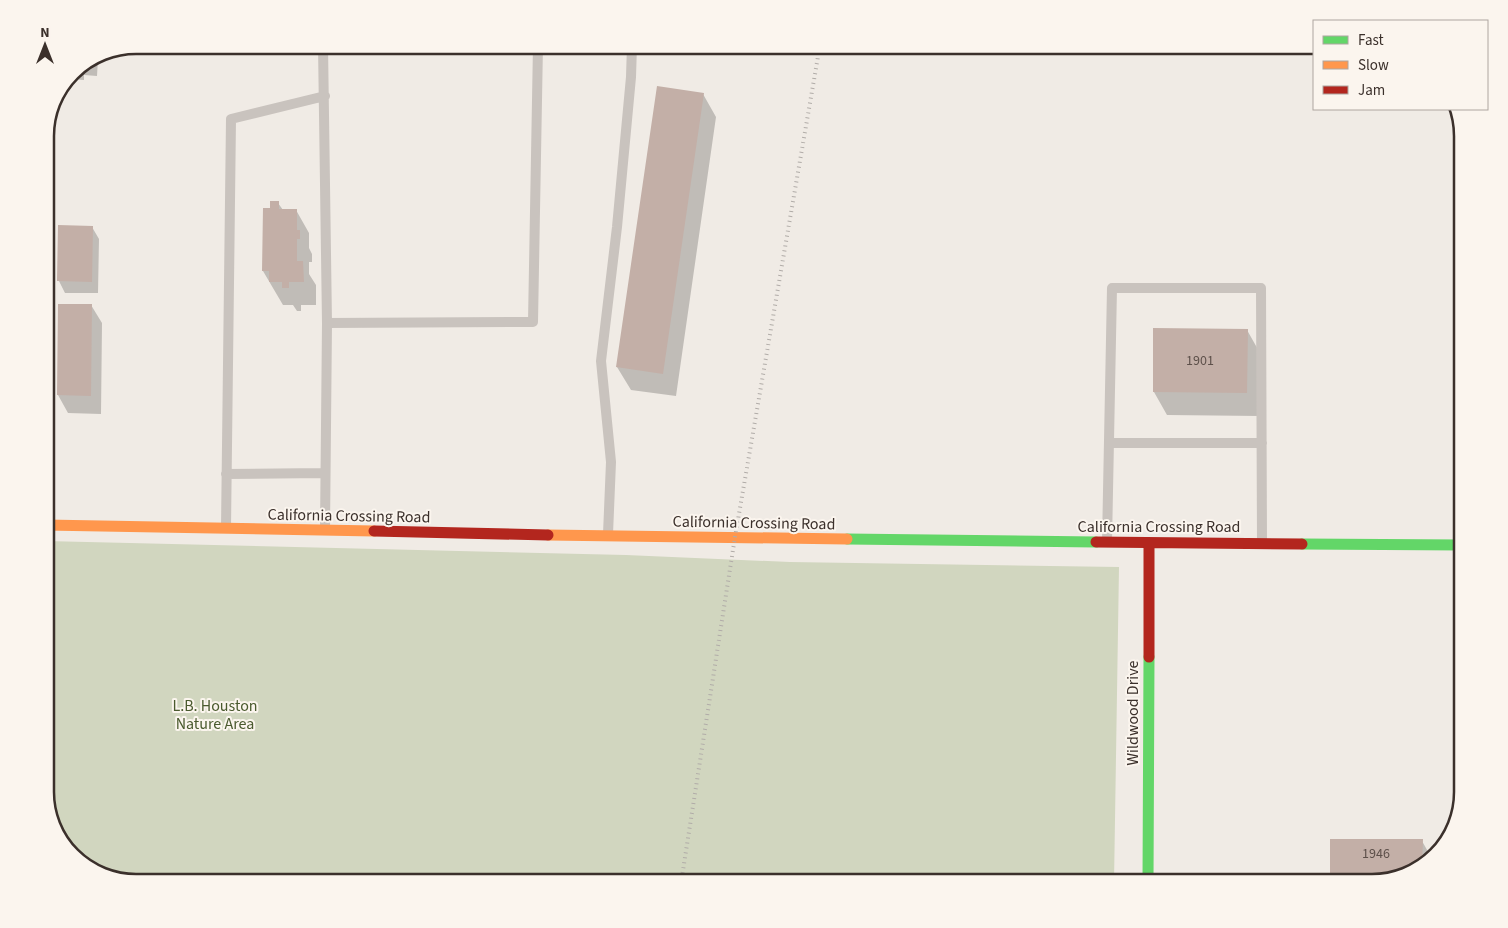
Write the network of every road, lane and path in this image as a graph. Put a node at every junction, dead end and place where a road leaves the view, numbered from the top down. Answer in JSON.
{"nodes":[{"id":1,"x":323,"y":54,"type":"edge"},
{"id":2,"x":538,"y":54,"type":"edge"},
{"id":3,"x":632,"y":54,"type":"edge"},
{"id":4,"x":325,"y":96,"type":"junction"},
{"id":5,"x":327,"y":323,"type":"junction"},
{"id":6,"x":1109,"y":443,"type":"junction"},
{"id":7,"x":1262,"y":443,"type":"junction"},
{"id":8,"x":324,"y":473,"type":"junction"},
{"id":9,"x":226,"y":474,"type":"junction"},
{"id":10,"x":54,"y":525,"type":"edge"},
{"id":11,"x":226,"y":529,"type":"junction"},
{"id":12,"x":325,"y":530,"type":"junction"},
{"id":13,"x":608,"y":536,"type":"junction"},
{"id":14,"x":1107,"y":542,"type":"junction"},
{"id":15,"x":1149,"y":543,"type":"junction"},
{"id":16,"x":1262,"y":543,"type":"junction"},
{"id":17,"x":1454,"y":545,"type":"edge"},
{"id":18,"x":1148,"y":874,"type":"edge"}],
"edges":[{"from":1,"to":4,"type":"lane"},
{"from":2,"to":5,"type":"lane"},
{"from":3,"to":13,"type":"lane"},
{"from":4,"to":5,"type":"lane"},
{"from":4,"to":9,"type":"lane"},
{"from":5,"to":8,"type":"lane"},
{"from":6,"to":7,"type":"lane"},
{"from":6,"to":7,"type":"lane"},
{"from":6,"to":14,"type":"lane"},
{"from":7,"to":16,"type":"lane"},
{"from":8,"to":9,"type":"lane"},
{"from":8,"to":12,"type":"lane"},
{"from":9,"to":11,"type":"lane"},
{"from":10,"to":11,"type":"street","name":"California Crossing Road"},
{"from":11,"to":12,"type":"street","name":"California Crossing Road"},
{"from":12,"to":13,"type":"street","name":"California Crossing Road"},
{"from":13,"to":14,"type":"street","name":"California Crossing Road"},
{"from":14,"to":15,"type":"street","name":"California Crossing Road"},
{"from":15,"to":16,"type":"street","name":"California Crossing Road"},
{"from":15,"to":18,"type":"street","name":"Wildwood Drive"},
{"from":16,"to":17,"type":"street","name":"California Crossing Road"}]}
